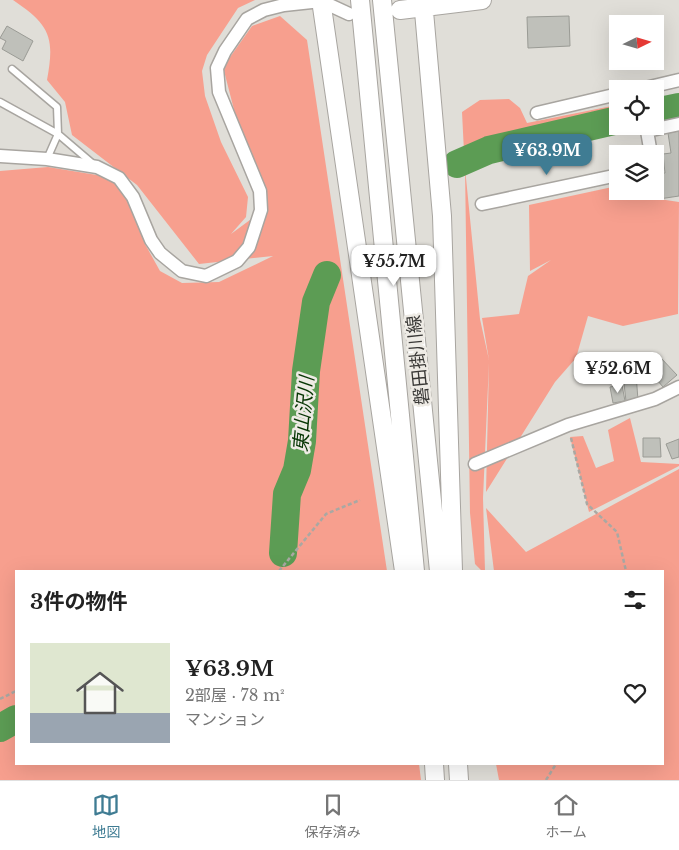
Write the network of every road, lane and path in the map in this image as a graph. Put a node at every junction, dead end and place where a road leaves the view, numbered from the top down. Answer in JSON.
{"nodes":[{"id":1,"x":360,"y":0,"type":"edge"},
{"id":2,"x":382,"y":0,"type":"edge"},
{"id":3,"x":482,"y":0,"type":"edge"},
{"id":4,"x":321,"y":1,"type":"edge"},
{"id":5,"x":423,"y":4,"type":"edge"},
{"id":6,"x":400,"y":10,"type":"dead end"},
{"id":7,"x":349,"y":14,"type":"dead end"},
{"id":8,"x":12,"y":69,"type":"dead end"},
{"id":9,"x":679,"y":80,"type":"edge"},
{"id":10,"x":664,"y":84,"type":"edge"},
{"id":11,"x":609,"y":96,"type":"edge"},
{"id":12,"x":0,"y":102,"type":"edge"},
{"id":13,"x":537,"y":113,"type":"dead end"},
{"id":14,"x":679,"y":124,"type":"edge"},
{"id":15,"x":58,"y":134,"type":"junction"},
{"id":16,"x":649,"y":145,"type":"edge"},
{"id":17,"x":0,"y":156,"type":"edge"},
{"id":18,"x":47,"y":159,"type":"junction"},
{"id":19,"x":97,"y":167,"type":"junction"},
{"id":20,"x":609,"y":177,"type":"edge"},
{"id":21,"x":482,"y":204,"type":"dead end"},
{"id":22,"x":679,"y":386,"type":"edge"},
{"id":23,"x":568,"y":425,"type":"junction"},
{"id":24,"x":475,"y":464,"type":"dead end"},
{"id":25,"x":360,"y":500,"type":"dead end"},
{"id":26,"x":280,"y":570,"type":"edge"},
{"id":27,"x":404,"y":570,"type":"edge"},
{"id":28,"x":415,"y":570,"type":"edge"},
{"id":29,"x":439,"y":570,"type":"edge"},
{"id":30,"x":453,"y":570,"type":"edge"},
{"id":31,"x":626,"y":570,"type":"edge"},
{"id":32,"x":15,"y":692,"type":"edge"},
{"id":33,"x":0,"y":699,"type":"edge"},
{"id":34,"x":434,"y":765,"type":"edge"},
{"id":35,"x":458,"y":765,"type":"edge"},
{"id":36,"x":468,"y":765,"type":"edge"},
{"id":37,"x":555,"y":765,"type":"edge"},
{"id":38,"x":435,"y":780,"type":"edge"},
{"id":39,"x":459,"y":780,"type":"edge"},
{"id":40,"x":469,"y":780,"type":"edge"},
{"id":41,"x":546,"y":780,"type":"edge"}],
"edges":[{"from":1,"to":28,"type":"main road","name":"磐田掛川線"},
{"from":2,"to":29,"type":"main road","name":"磐田掛川線"},
{"from":3,"to":5,"type":"main road"},
{"from":4,"to":7,"type":"street"},
{"from":4,"to":19,"type":"street"},
{"from":4,"to":27,"type":"main road"},
{"from":5,"to":6,"type":"main road"},
{"from":5,"to":30,"type":"main road"},
{"from":8,"to":15,"type":"lane"},
{"from":9,"to":10,"type":"street"},
{"from":11,"to":13,"type":"street"},
{"from":12,"to":15,"type":"lane"},
{"from":14,"to":16,"type":"street"},
{"from":15,"to":18,"type":"lane"},
{"from":15,"to":19,"type":"lane"},
{"from":17,"to":18,"type":"street"},
{"from":18,"to":19,"type":"street"},
{"from":20,"to":21,"type":"street"},
{"from":22,"to":23,"type":"street"},
{"from":23,"to":24,"type":"street"},
{"from":23,"to":31,"type":"path"},
{"from":25,"to":26,"type":"path"},
{"from":32,"to":33,"type":"path"},
{"from":34,"to":38,"type":"main road"},
{"from":35,"to":39,"type":"main road"},
{"from":36,"to":40,"type":"main road"},
{"from":37,"to":41,"type":"path"}]}
